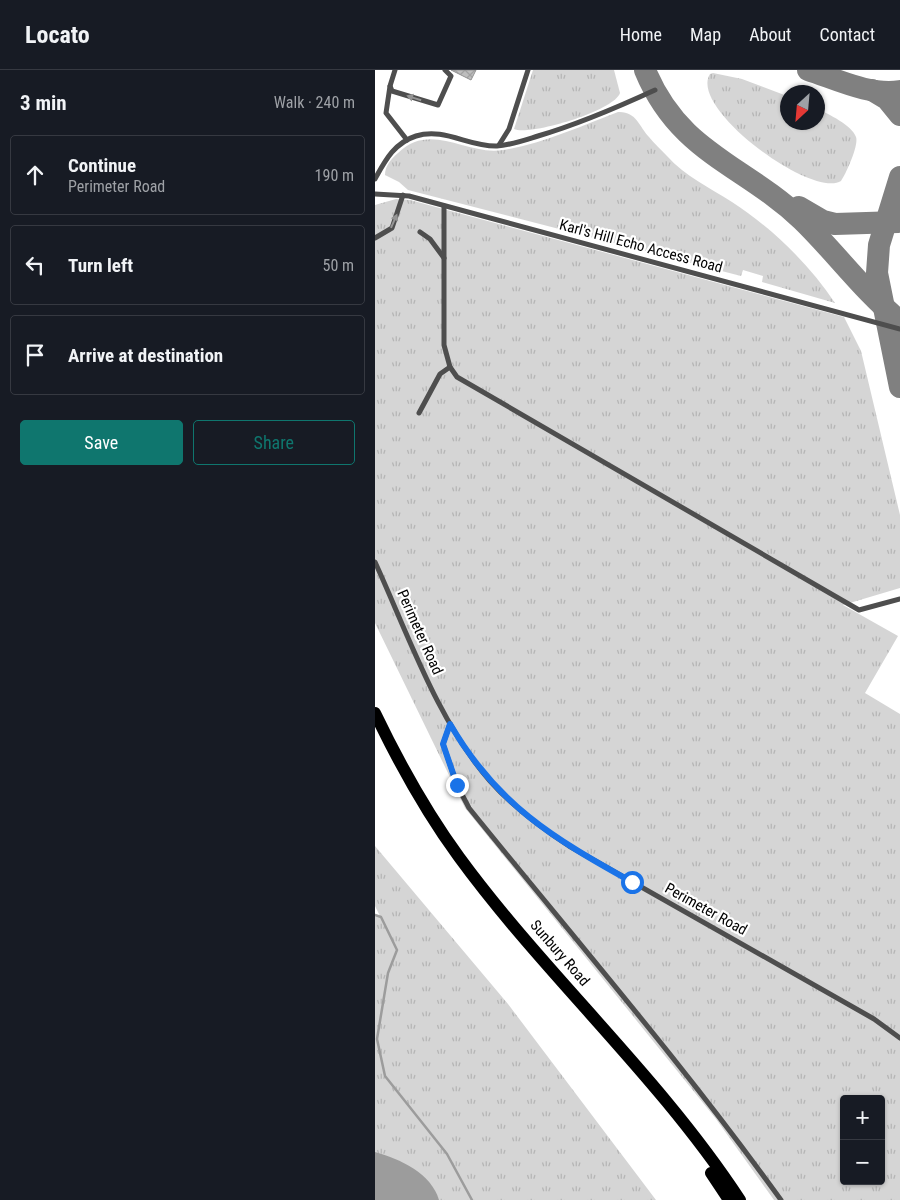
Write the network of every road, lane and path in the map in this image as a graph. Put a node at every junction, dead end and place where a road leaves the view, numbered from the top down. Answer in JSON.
{"nodes":[{"id":1,"x":395,"y":70,"type":"edge"},
{"id":2,"x":445,"y":70,"type":"edge"},
{"id":3,"x":528,"y":70,"type":"edge"},
{"id":4,"x":389,"y":86,"type":"junction"},
{"id":5,"x":655,"y":90,"type":"dead end"},
{"id":6,"x":407,"y":140,"type":"junction"},
{"id":7,"x":499,"y":146,"type":"junction"},
{"id":8,"x":375,"y":179,"type":"edge"},
{"id":9,"x":375,"y":194,"type":"edge"},
{"id":10,"x":403,"y":195,"type":"junction"},
{"id":11,"x":444,"y":206,"type":"junction"},
{"id":12,"x":419,"y":232,"type":"dead end"},
{"id":13,"x":375,"y":238,"type":"edge"},
{"id":14,"x":444,"y":258,"type":"junction"},
{"id":15,"x":900,"y":329,"type":"edge"},
{"id":16,"x":450,"y":366,"type":"junction"},
{"id":17,"x":419,"y":413,"type":"dead end"},
{"id":18,"x":375,"y":562,"type":"edge"},
{"id":19,"x":900,"y":599,"type":"edge"},
{"id":20,"x":375,"y":713,"type":"edge"},
{"id":21,"x":450,"y":724,"type":"junction"},
{"id":22,"x":375,"y":731,"type":"edge"},
{"id":23,"x":900,"y":1038,"type":"edge"},
{"id":24,"x":729,"y":1200,"type":"edge"},
{"id":25,"x":740,"y":1200,"type":"edge"},
{"id":26,"x":781,"y":1200,"type":"edge"}],
"edges":[{"from":1,"to":4,"type":"lane"},
{"from":2,"to":4,"type":"lane","one_way":true},
{"from":3,"to":7,"type":"lane"},
{"from":4,"to":6,"type":"lane"},
{"from":5,"to":7,"type":"lane"},
{"from":6,"to":7,"type":"lane"},
{"from":6,"to":8,"type":"lane"},
{"from":9,"to":10,"type":"lane","name":"Karl's Hill Echo Access Road"},
{"from":10,"to":11,"type":"lane","name":"Karl's Hill Echo Access Road"},
{"from":13,"to":10,"type":"lane","one_way":true},
{"from":11,"to":14,"type":"lane"},
{"from":11,"to":15,"type":"lane","name":"Karl's Hill Echo Access Road"},
{"from":12,"to":14,"type":"lane"},
{"from":14,"to":16,"type":"lane"},
{"from":16,"to":17,"type":"lane"},
{"from":16,"to":19,"type":"lane"},
{"from":18,"to":21,"type":"lane","name":"Perimeter Road"},
{"from":20,"to":25,"type":"main road","name":"Sunbury Road"},
{"from":21,"to":23,"type":"lane","name":"Perimeter Road"},
{"from":21,"to":26,"type":"lane"},
{"from":22,"to":24,"type":"main road","name":"Sunbury Road"}]}
